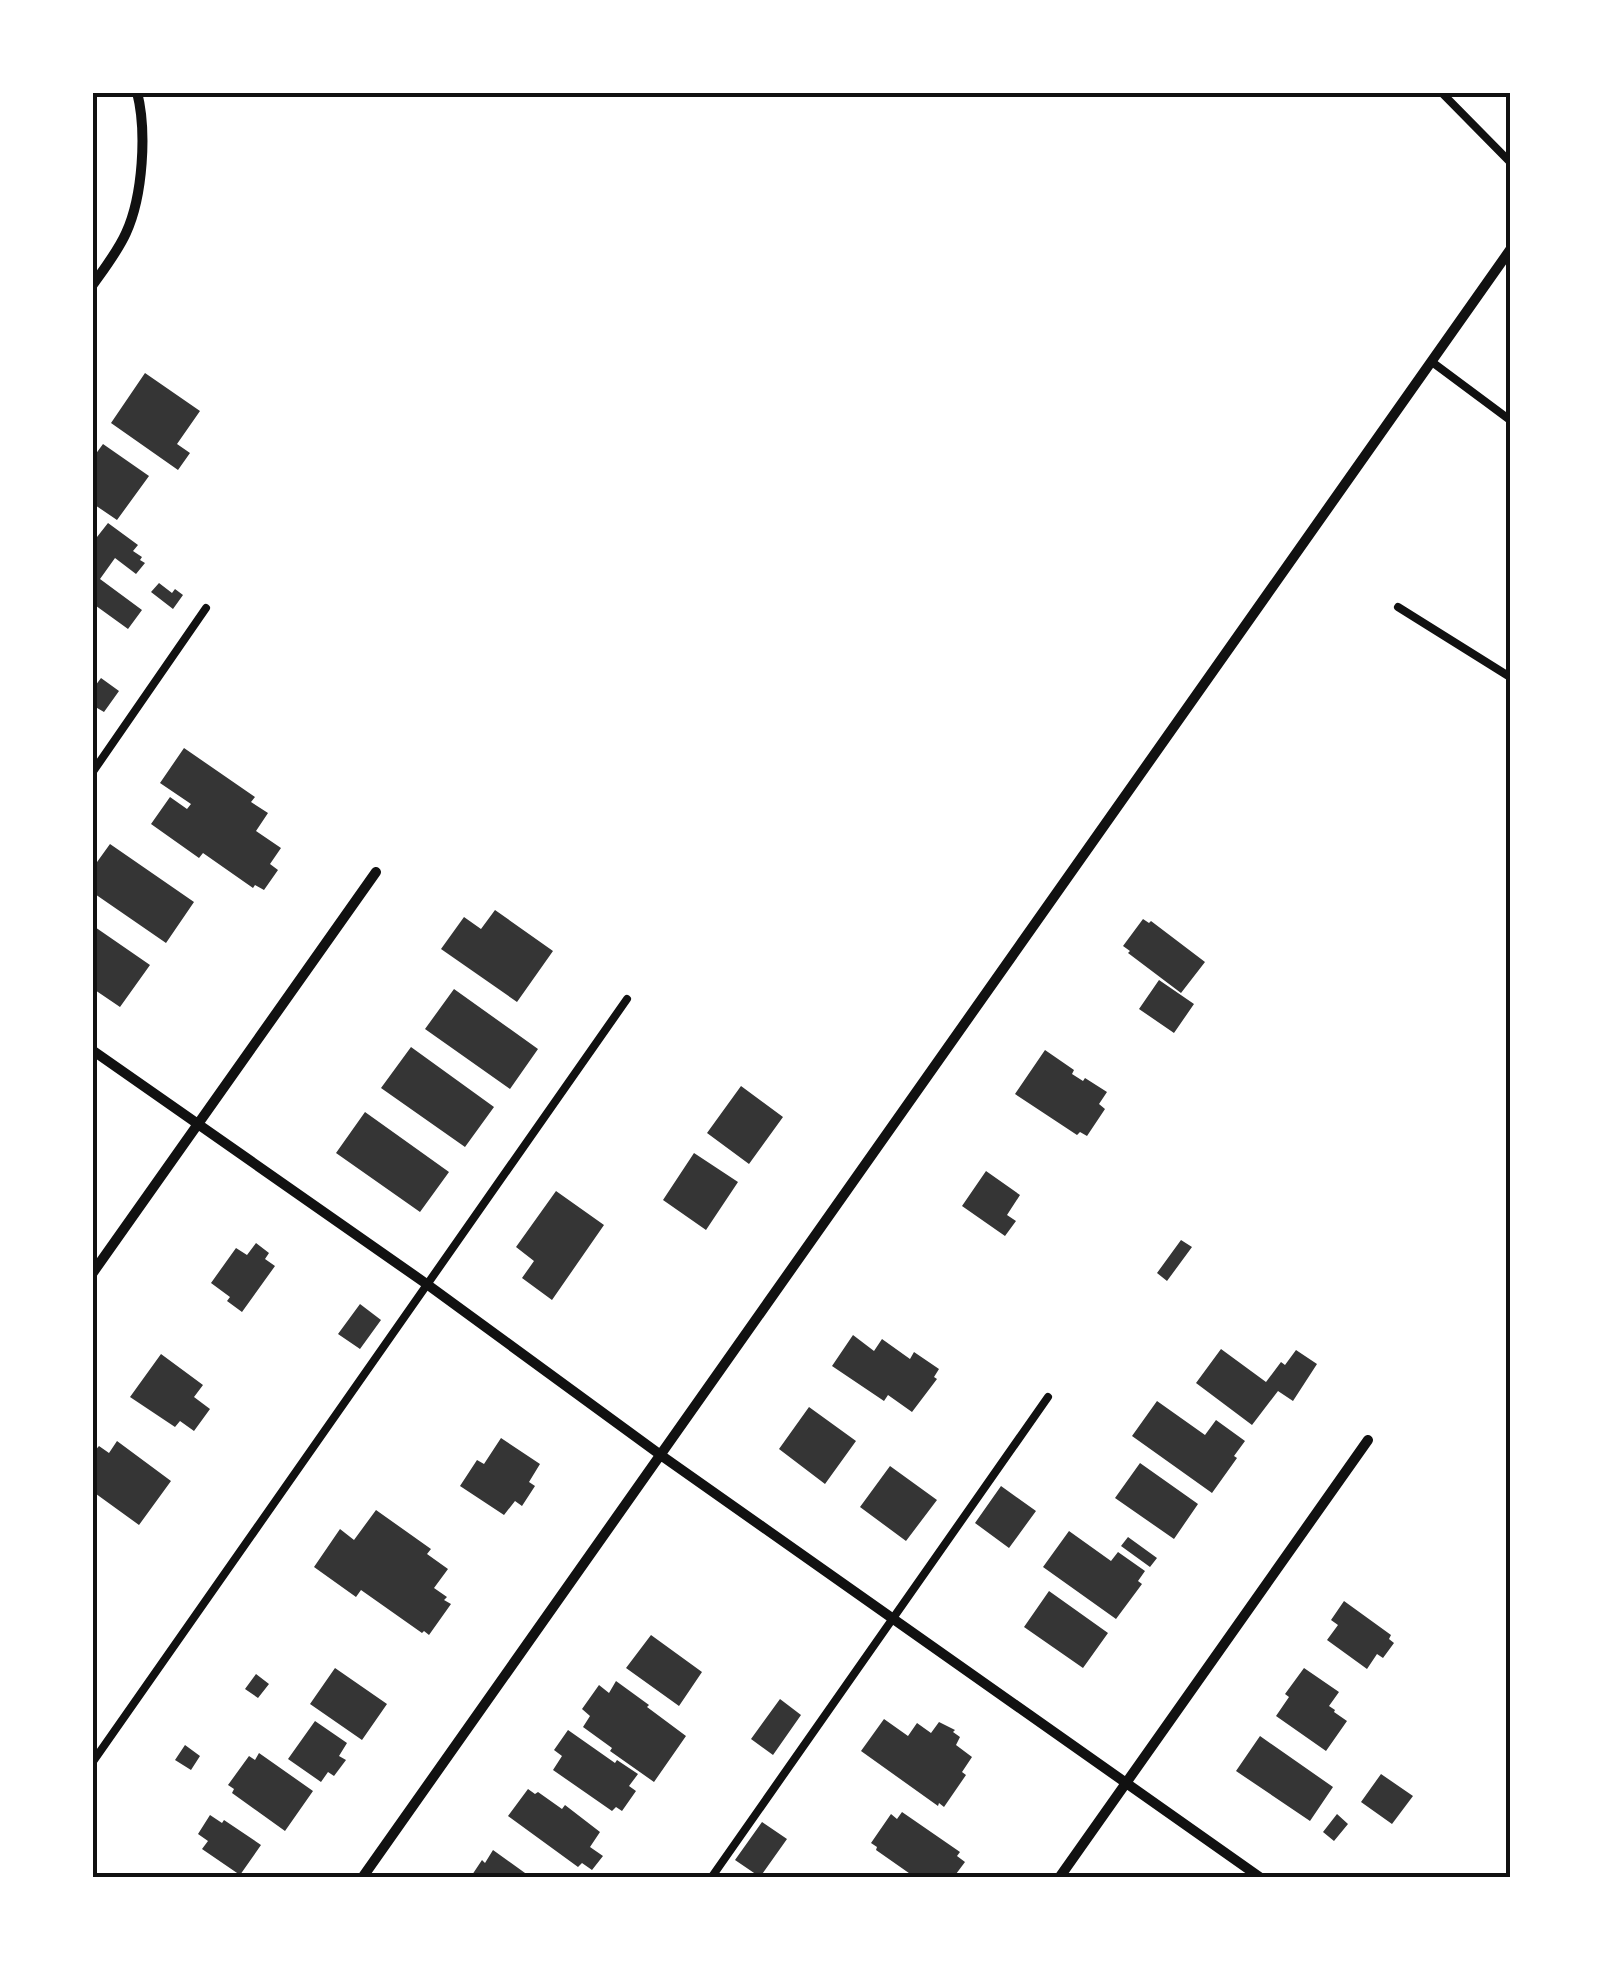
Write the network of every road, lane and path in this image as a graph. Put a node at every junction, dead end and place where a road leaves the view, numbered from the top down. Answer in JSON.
{"nodes":[{"id":1,"x":137,"y":92,"type":"edge"},
{"id":2,"x":1441,"y":92,"type":"edge"},
{"id":3,"x":1510,"y":162,"type":"edge"},
{"id":4,"x":1510,"y":250,"type":"edge"},
{"id":5,"x":92,"y":286,"type":"edge"},
{"id":6,"x":1432,"y":362,"type":"junction"},
{"id":7,"x":1510,"y":420,"type":"edge"},
{"id":8,"x":1398,"y":607,"type":"dead end"},
{"id":9,"x":206,"y":608,"type":"dead end"},
{"id":10,"x":1510,"y":677,"type":"edge"},
{"id":11,"x":92,"y":773,"type":"edge"},
{"id":12,"x":376,"y":872,"type":"dead end"},
{"id":13,"x":627,"y":999,"type":"dead end"},
{"id":14,"x":92,"y":1050,"type":"edge"},
{"id":15,"x":199,"y":1123,"type":"junction"},
{"id":16,"x":92,"y":1274,"type":"edge"},
{"id":17,"x":428,"y":1286,"type":"junction"},
{"id":18,"x":1048,"y":1397,"type":"dead end"},
{"id":19,"x":1368,"y":1440,"type":"dead end"},
{"id":20,"x":662,"y":1456,"type":"junction"},
{"id":21,"x":893,"y":1618,"type":"junction"},
{"id":22,"x":92,"y":1763,"type":"edge"},
{"id":23,"x":1126,"y":1782,"type":"junction"},
{"id":24,"x":362,"y":1878,"type":"edge"},
{"id":25,"x":711,"y":1878,"type":"edge"},
{"id":26,"x":1059,"y":1878,"type":"edge"},
{"id":27,"x":1261,"y":1878,"type":"edge"}],
"edges":[{"from":1,"to":5,"type":"street"},
{"from":2,"to":3,"type":"lane"},
{"from":4,"to":6,"type":"street"},
{"from":6,"to":7,"type":"lane"},
{"from":6,"to":20,"type":"street"},
{"from":8,"to":10,"type":"lane"},
{"from":9,"to":11,"type":"lane"},
{"from":12,"to":15,"type":"street"},
{"from":13,"to":17,"type":"lane"},
{"from":14,"to":15,"type":"street"},
{"from":15,"to":16,"type":"street"},
{"from":15,"to":17,"type":"street"},
{"from":17,"to":20,"type":"street"},
{"from":17,"to":22,"type":"lane"},
{"from":18,"to":21,"type":"lane"},
{"from":19,"to":23,"type":"street"},
{"from":20,"to":21,"type":"street"},
{"from":20,"to":24,"type":"street"},
{"from":21,"to":23,"type":"street"},
{"from":21,"to":25,"type":"lane"},
{"from":23,"to":26,"type":"street"},
{"from":23,"to":27,"type":"street"}]}
